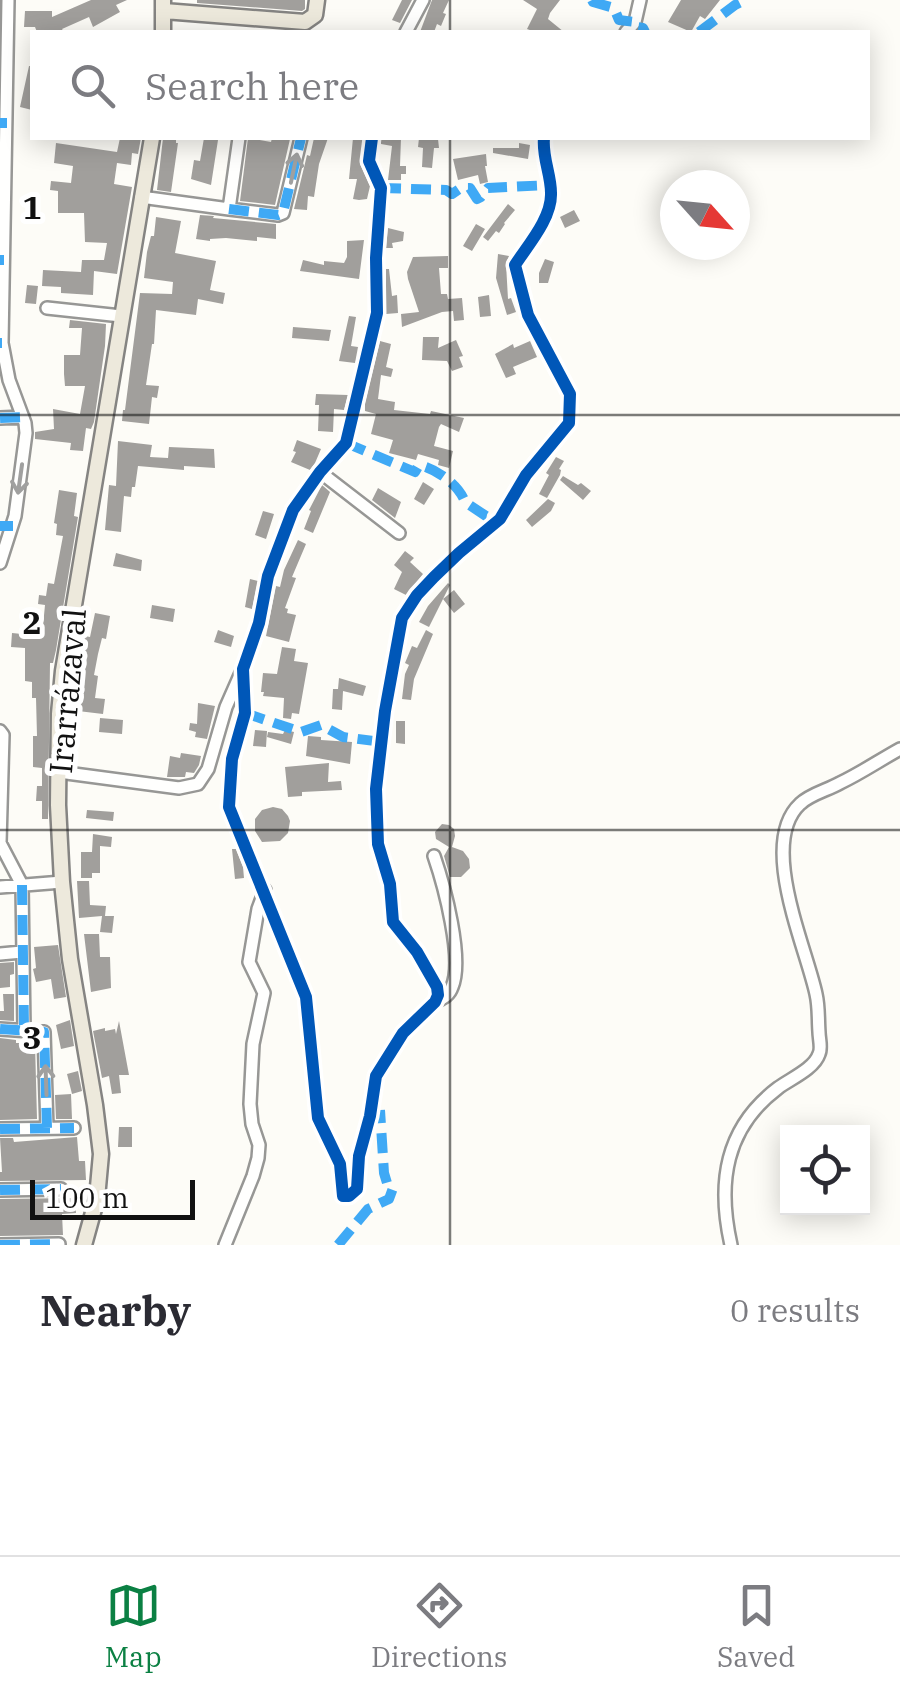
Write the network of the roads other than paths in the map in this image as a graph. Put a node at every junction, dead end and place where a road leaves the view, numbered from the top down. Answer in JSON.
{"nodes":[{"id":1,"x":8,"y":0,"type":"edge"},
{"id":2,"x":317,"y":0,"type":"edge"},
{"id":3,"x":423,"y":0,"type":"edge"},
{"id":4,"x":640,"y":0,"type":"edge"},
{"id":5,"x":163,"y":5,"type":"edge"},
{"id":6,"x":254,"y":26,"type":"edge"},
{"id":7,"x":407,"y":30,"type":"edge"},
{"id":8,"x":628,"y":30,"type":"edge"},
{"id":9,"x":4,"y":123,"type":"edge"},
{"id":10,"x":152,"y":140,"type":"edge"},
{"id":11,"x":238,"y":140,"type":"edge"},
{"id":12,"x":301,"y":140,"type":"edge"},
{"id":13,"x":372,"y":140,"type":"edge"},
{"id":14,"x":544,"y":140,"type":"edge"},
{"id":15,"x":3,"y":193,"type":"edge"},
{"id":16,"x":142,"y":197,"type":"junction"},
{"id":17,"x":229,"y":209,"type":"junction"},
{"id":18,"x":2,"y":260,"type":"edge"},
{"id":19,"x":47,"y":308,"type":"dead end"},
{"id":20,"x":121,"y":316,"type":"junction"},
{"id":21,"x":1,"y":344,"type":"edge"},
{"id":22,"x":23,"y":417,"type":"junction"},
{"id":23,"x":0,"y":418,"type":"edge"},
{"id":24,"x":320,"y":472,"type":"junction"},
{"id":25,"x":6,"y":526,"type":"edge"},
{"id":26,"x":399,"y":534,"type":"dead end"},
{"id":27,"x":0,"y":563,"type":"edge"},
{"id":28,"x":243,"y":669,"type":"junction"},
{"id":29,"x":0,"y":731,"type":"edge"},
{"id":30,"x":900,"y":749,"type":"edge"},
{"id":31,"x":58,"y":772,"type":"junction"},
{"id":32,"x":0,"y":843,"type":"edge"},
{"id":33,"x":434,"y":856,"type":"dead end"},
{"id":34,"x":62,"y":882,"type":"junction"},
{"id":35,"x":22,"y":885,"type":"junction"},
{"id":36,"x":0,"y":887,"type":"edge"},
{"id":37,"x":265,"y":890,"type":"junction"},
{"id":38,"x":22,"y":952,"type":"junction"},
{"id":39,"x":0,"y":954,"type":"edge"},
{"id":40,"x":436,"y":1002,"type":"junction"},
{"id":41,"x":0,"y":1028,"type":"edge"},
{"id":42,"x":24,"y":1029,"type":"junction"},
{"id":43,"x":47,"y":1128,"type":"junction"},
{"id":44,"x":74,"y":1128,"type":"dead end"},
{"id":45,"x":0,"y":1129,"type":"edge"},
{"id":46,"x":61,"y":1189,"type":"dead end"},
{"id":47,"x":0,"y":1190,"type":"edge"},
{"id":48,"x":0,"y":1244,"type":"edge"},
{"id":49,"x":58,"y":1244,"type":"edge"},
{"id":50,"x":84,"y":1245,"type":"edge"},
{"id":51,"x":225,"y":1245,"type":"edge"},
{"id":52,"x":731,"y":1245,"type":"edge"}],
"edges":[{"from":1,"to":9,"type":"street"},
{"from":2,"to":6,"type":"main road"},
{"from":3,"to":7,"type":"street"},
{"from":4,"to":8,"type":"street"},
{"from":5,"to":6,"type":"main road"},
{"from":9,"to":15,"type":"street"},
{"from":10,"to":16,"type":"main road","name":"Irarrázaval"},
{"from":11,"to":17,"type":"street"},
{"from":17,"to":12,"type":"street","one_way":true},
{"from":13,"to":24,"type":"street"},
{"from":14,"to":40,"type":"street"},
{"from":15,"to":18,"type":"street"},
{"from":16,"to":17,"type":"street"},
{"from":16,"to":20,"type":"main road","name":"Irarrázaval"},
{"from":18,"to":21,"type":"street"},
{"from":19,"to":20,"type":"street"},
{"from":20,"to":31,"type":"main road","name":"Irarrázaval"},
{"from":21,"to":22,"type":"street"},
{"from":22,"to":23,"type":"street"},
{"from":22,"to":25,"type":"street","one_way":true},
{"from":24,"to":26,"type":"street"},
{"from":24,"to":28,"type":"street"},
{"from":25,"to":27,"type":"street"},
{"from":28,"to":31,"type":"street"},
{"from":28,"to":37,"type":"street"},
{"from":29,"to":32,"type":"street"},
{"from":30,"to":52,"type":"street"},
{"from":31,"to":34,"type":"main road","name":"Irarrázaval"},
{"from":32,"to":35,"type":"street"},
{"from":33,"to":40,"type":"street"},
{"from":34,"to":35,"type":"street"},
{"from":34,"to":50,"type":"main road","name":"Irarrázaval"},
{"from":35,"to":36,"type":"street"},
{"from":35,"to":38,"type":"street"},
{"from":37,"to":40,"type":"street"},
{"from":37,"to":51,"type":"street"},
{"from":38,"to":39,"type":"street"},
{"from":38,"to":42,"type":"street"},
{"from":41,"to":42,"type":"street"},
{"from":43,"to":42,"type":"street","one_way":true},
{"from":43,"to":44,"type":"street"},
{"from":43,"to":45,"type":"street"},
{"from":46,"to":47,"type":"street"},
{"from":48,"to":49,"type":"street"}]}
